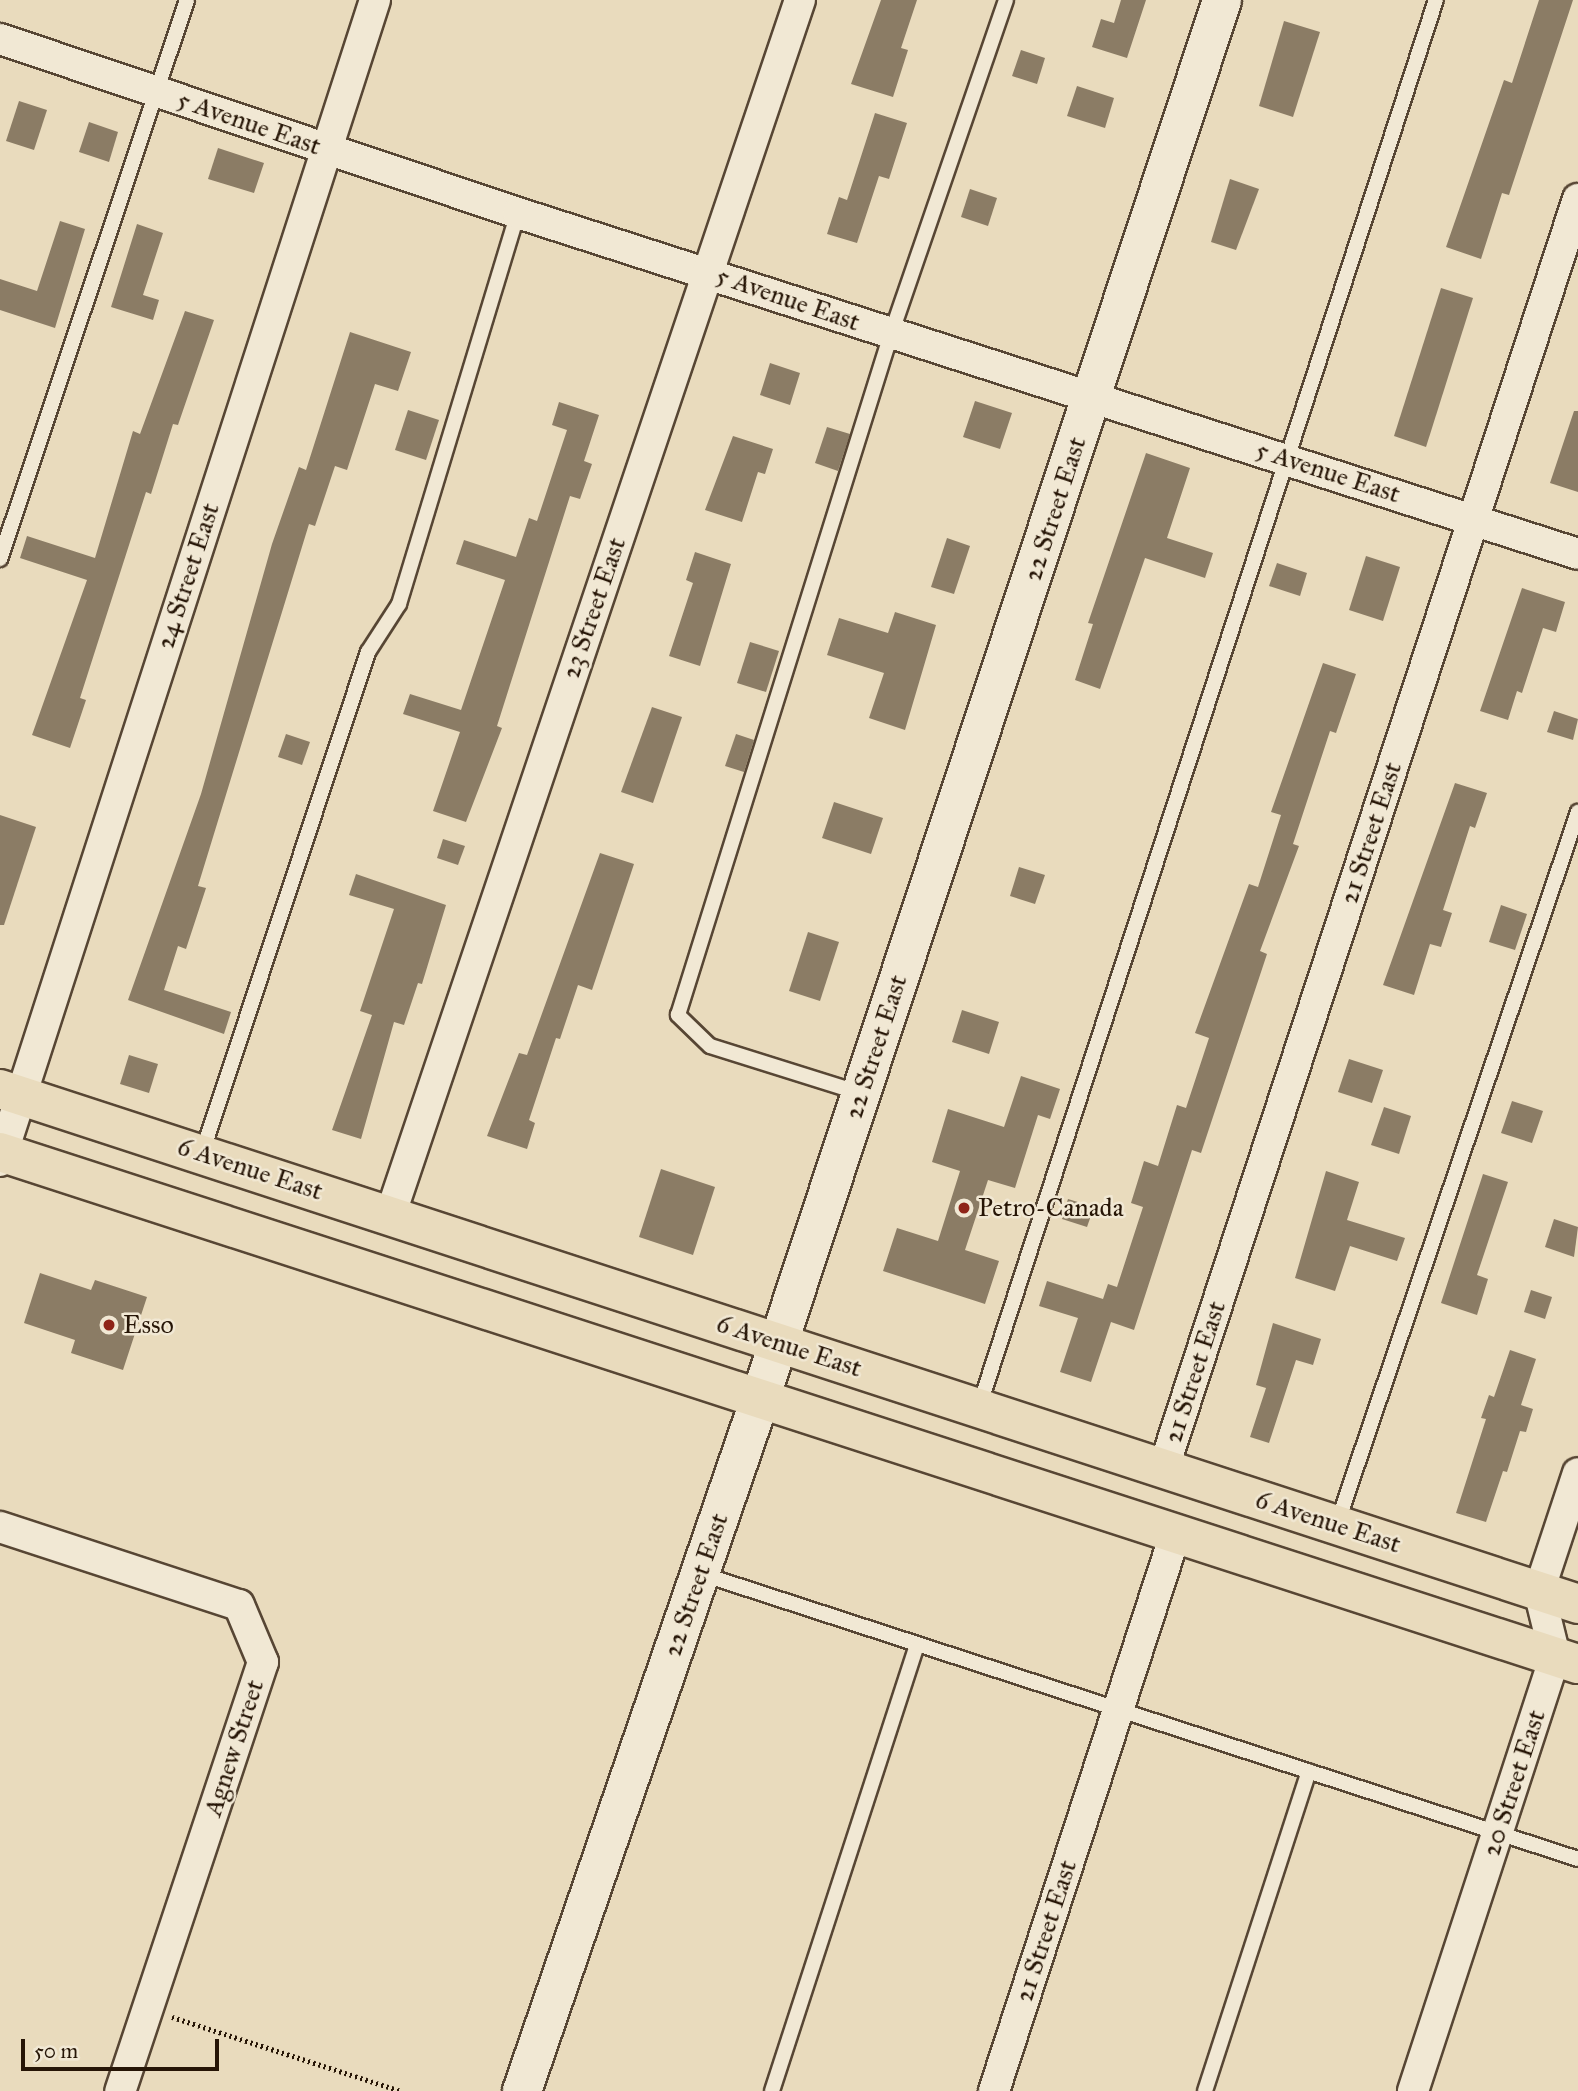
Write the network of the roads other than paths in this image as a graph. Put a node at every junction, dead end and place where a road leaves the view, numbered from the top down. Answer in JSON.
{"nodes":[{"id":1,"x":187,"y":0,"type":"edge"},
{"id":2,"x":375,"y":0,"type":"edge"},
{"id":3,"x":800,"y":0,"type":"edge"},
{"id":4,"x":1006,"y":0,"type":"edge"},
{"id":5,"x":1222,"y":0,"type":"edge"},
{"id":6,"x":1436,"y":0,"type":"edge"},
{"id":7,"x":0,"y":39,"type":"edge"},
{"id":8,"x":157,"y":92,"type":"junction"},
{"id":9,"x":326,"y":149,"type":"junction"},
{"id":10,"x":1578,"y":199,"type":"edge"},
{"id":11,"x":518,"y":213,"type":"junction"},
{"id":12,"x":707,"y":272,"type":"junction"},
{"id":13,"x":891,"y":334,"type":"junction"},
{"id":14,"x":1092,"y":397,"type":"junction"},
{"id":15,"x":1285,"y":457,"type":"junction"},
{"id":16,"x":1473,"y":521,"type":"junction"},
{"id":17,"x":1578,"y":554,"type":"edge"},
{"id":18,"x":0,"y":559,"type":"edge"},
{"id":19,"x":1578,"y":812,"type":"edge"},
{"id":20,"x":10,"y":1093,"type":"edge"},
{"id":21,"x":861,"y":1093,"type":"junction"},
{"id":22,"x":202,"y":1153,"type":"junction"},
{"id":23,"x":1,"y":1155,"type":"edge"},
{"id":24,"x":390,"y":1216,"type":"junction"},
{"id":25,"x":778,"y":1343,"type":"junction"},
{"id":26,"x":760,"y":1399,"type":"junction"},
{"id":27,"x":978,"y":1408,"type":"junction"},
{"id":28,"x":1164,"y":1467,"type":"junction"},
{"id":29,"x":1578,"y":1473,"type":"edge"},
{"id":30,"x":1336,"y":1525,"type":"junction"},
{"id":31,"x":0,"y":1527,"type":"edge"},
{"id":32,"x":1176,"y":1532,"type":"junction"},
{"id":33,"x":701,"y":1574,"type":"junction"},
{"id":34,"x":1539,"y":1591,"type":"junction"},
{"id":35,"x":1578,"y":1604,"type":"edge"},
{"id":36,"x":917,"y":1645,"type":"junction"},
{"id":37,"x":1567,"y":1660,"type":"edge"},
{"id":38,"x":1118,"y":1707,"type":"junction"},
{"id":39,"x":1308,"y":1771,"type":"junction"},
{"id":40,"x":1498,"y":1832,"type":"junction"},
{"id":41,"x":1578,"y":1859,"type":"edge"},
{"id":42,"x":120,"y":2091,"type":"edge"},
{"id":43,"x":522,"y":2091,"type":"edge"},
{"id":44,"x":772,"y":2091,"type":"edge"},
{"id":45,"x":994,"y":2091,"type":"edge"},
{"id":46,"x":1205,"y":2091,"type":"edge"},
{"id":47,"x":1413,"y":2091,"type":"edge"}],
"edges":[{"from":1,"to":8,"type":"lane"},
{"from":2,"to":9,"type":"street","name":"24 Street East"},
{"from":3,"to":12,"type":"street","name":"23 Street East"},
{"from":4,"to":13,"type":"lane"},
{"from":5,"to":14,"type":"street","name":"22 Street East"},
{"from":6,"to":15,"type":"lane"},
{"from":7,"to":8,"type":"street","name":"5 Avenue East"},
{"from":8,"to":9,"type":"street","name":"5 Avenue East"},
{"from":8,"to":18,"type":"lane"},
{"from":9,"to":11,"type":"street","name":"5 Avenue East"},
{"from":9,"to":20,"type":"street","name":"24 Street East"},
{"from":10,"to":16,"type":"street","name":"21 Street East"},
{"from":11,"to":12,"type":"street","name":"5 Avenue East"},
{"from":11,"to":22,"type":"lane"},
{"from":12,"to":13,"type":"street","name":"5 Avenue East"},
{"from":12,"to":24,"type":"street","name":"23 Street East"},
{"from":13,"to":14,"type":"street","name":"5 Avenue East"},
{"from":13,"to":21,"type":"lane"},
{"from":14,"to":15,"type":"street","name":"5 Avenue East"},
{"from":14,"to":21,"type":"street","name":"22 Street East"},
{"from":15,"to":16,"type":"street","name":"5 Avenue East"},
{"from":15,"to":27,"type":"lane"},
{"from":16,"to":17,"type":"street","name":"5 Avenue East"},
{"from":16,"to":28,"type":"street","name":"21 Street East"},
{"from":19,"to":30,"type":"lane"},
{"from":20,"to":22,"type":"main road","name":"6 Avenue East"},
{"from":20,"to":23,"type":"street","name":"24 Street East"},
{"from":21,"to":25,"type":"street","name":"22 Street East"},
{"from":22,"to":24,"type":"main road","name":"6 Avenue East"},
{"from":23,"to":26,"type":"main road"},
{"from":24,"to":25,"type":"main road","name":"6 Avenue East"},
{"from":25,"to":26,"type":"street","name":"22 Street East"},
{"from":25,"to":27,"type":"main road","name":"6 Avenue East"},
{"from":26,"to":32,"type":"main road"},
{"from":26,"to":33,"type":"street","name":"22 Street East"},
{"from":27,"to":28,"type":"main road","name":"6 Avenue East"},
{"from":28,"to":30,"type":"main road","name":"6 Avenue East"},
{"from":29,"to":34,"type":"street"},
{"from":30,"to":34,"type":"main road","name":"6 Avenue East"},
{"from":31,"to":42,"type":"street","name":"Agnew Street"},
{"from":32,"to":37,"type":"main road"},
{"from":32,"to":38,"type":"street","name":"21 Street East"},
{"from":33,"to":36,"type":"lane"},
{"from":33,"to":43,"type":"street","name":"22 Street East"},
{"from":34,"to":35,"type":"main road","name":"6 Avenue East"},
{"from":34,"to":37,"type":"street"},
{"from":36,"to":38,"type":"lane"},
{"from":36,"to":44,"type":"lane"},
{"from":37,"to":40,"type":"street","name":"20 Street East"},
{"from":38,"to":39,"type":"lane"},
{"from":38,"to":45,"type":"street","name":"21 Street East"},
{"from":39,"to":40,"type":"lane"},
{"from":39,"to":46,"type":"lane"},
{"from":40,"to":41,"type":"lane"},
{"from":40,"to":47,"type":"street","name":"20 Street East"}]}
